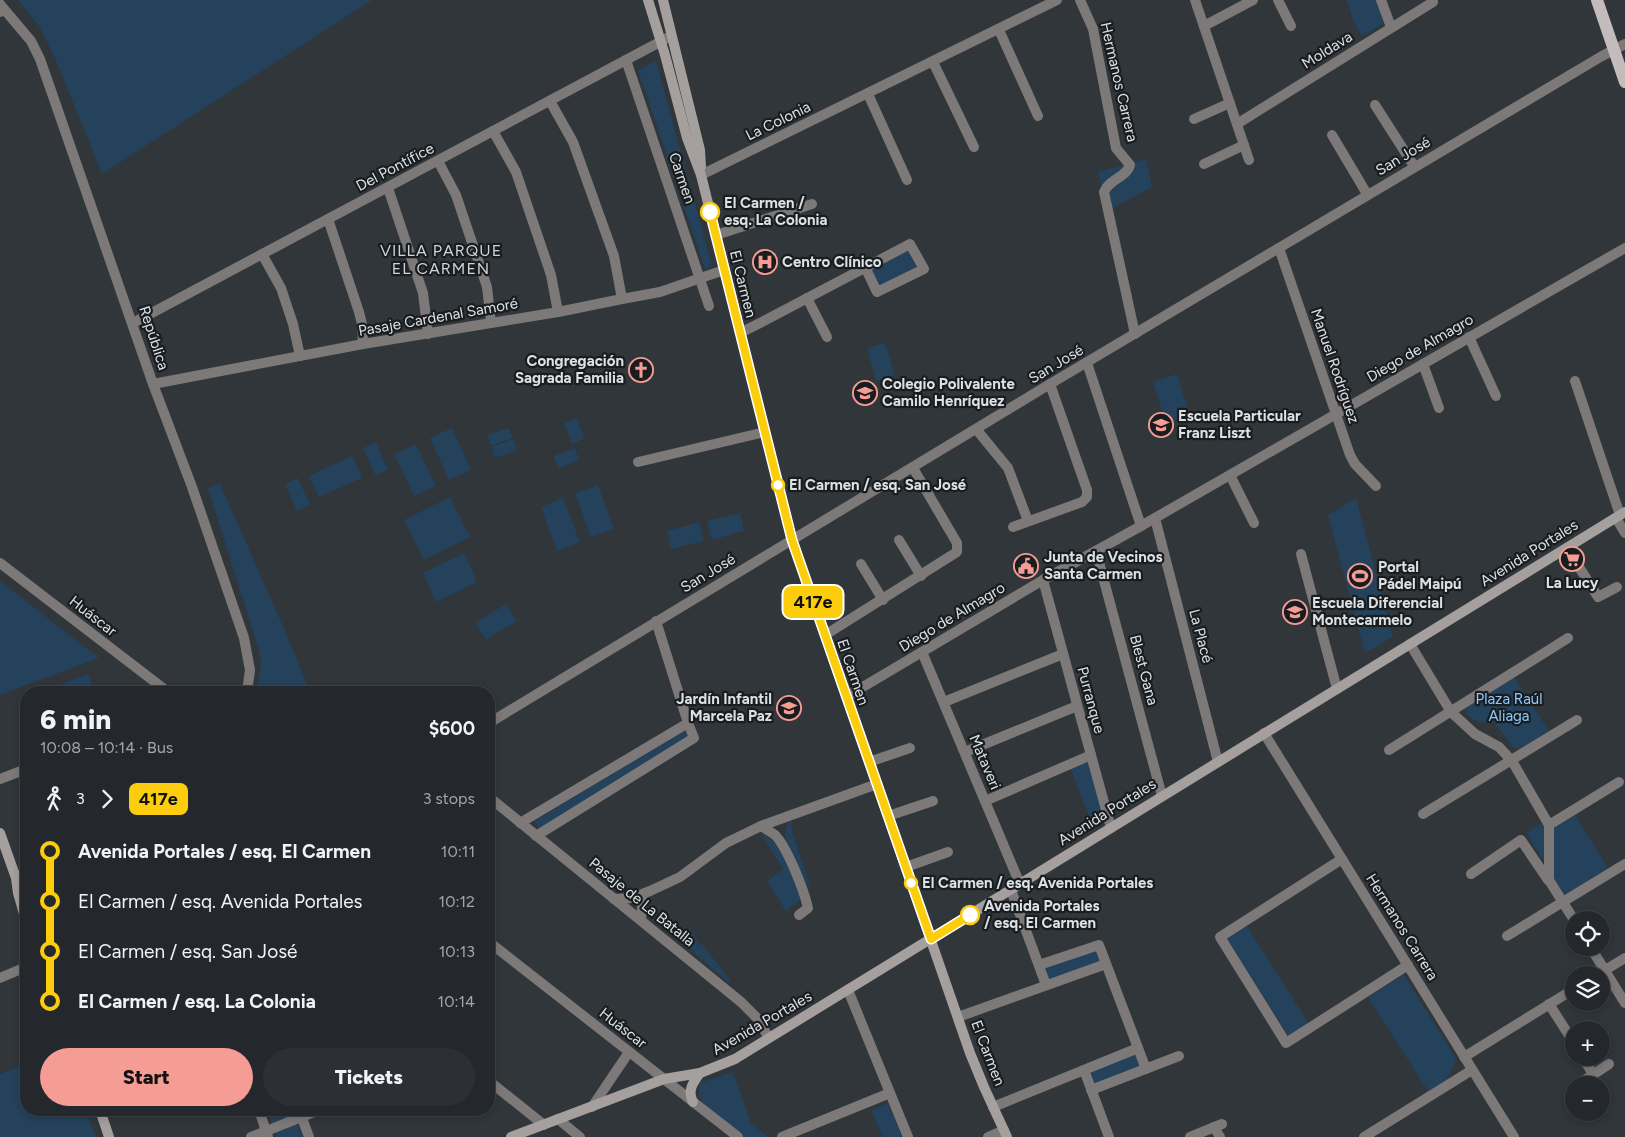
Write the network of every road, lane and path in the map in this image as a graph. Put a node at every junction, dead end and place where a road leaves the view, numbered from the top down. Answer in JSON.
{"nodes":[{"id":1,"x":648,"y":0,"type":"edge"},
{"id":2,"x":663,"y":0,"type":"edge"},
{"id":3,"x":1057,"y":0,"type":"edge"},
{"id":4,"x":1080,"y":0,"type":"edge"},
{"id":5,"x":1195,"y":0,"type":"edge"},
{"id":6,"x":1253,"y":0,"type":"edge"},
{"id":7,"x":1278,"y":0,"type":"edge"},
{"id":8,"x":1381,"y":0,"type":"edge"},
{"id":9,"x":1597,"y":0,"type":"edge"},
{"id":10,"x":1433,"y":2,"type":"dead end"},
{"id":11,"x":1,"y":8,"type":"edge"},
{"id":12,"x":1204,"y":26,"type":"junction"},
{"id":13,"x":1291,"y":26,"type":"dead end"},
{"id":14,"x":1391,"y":27,"type":"junction"},
{"id":15,"x":999,"y":30,"type":"junction"},
{"id":16,"x":671,"y":36,"type":"junction"},
{"id":17,"x":661,"y":42,"type":"junction"},
{"id":18,"x":1619,"y":46,"type":"edge"},
{"id":19,"x":626,"y":60,"type":"junction"},
{"id":20,"x":933,"y":62,"type":"junction"},
{"id":21,"x":1625,"y":82,"type":"edge"},
{"id":22,"x":868,"y":94,"type":"junction"},
{"id":23,"x":550,"y":101,"type":"junction"},
{"id":24,"x":1230,"y":103,"type":"junction"},
{"id":25,"x":1375,"y":105,"type":"dead end"},
{"id":26,"x":1038,"y":116,"type":"dead end"},
{"id":27,"x":1194,"y":119,"type":"dead end"},
{"id":28,"x":1237,"y":124,"type":"junction"},
{"id":29,"x":493,"y":131,"type":"junction"},
{"id":30,"x":1332,"y":135,"type":"dead end"},
{"id":31,"x":1244,"y":145,"type":"junction"},
{"id":32,"x":974,"y":147,"type":"dead end"},
{"id":33,"x":1249,"y":160,"type":"dead end"},
{"id":34,"x":438,"y":161,"type":"junction"},
{"id":35,"x":1204,"y":164,"type":"dead end"},
{"id":36,"x":1414,"y":166,"type":"junction"},
{"id":37,"x":701,"y":175,"type":"junction"},
{"id":38,"x":906,"y":180,"type":"dead end"},
{"id":39,"x":388,"y":188,"type":"junction"},
{"id":40,"x":1367,"y":194,"type":"junction"},
{"id":41,"x":812,"y":204,"type":"dead end"},
{"id":42,"x":328,"y":219,"type":"junction"},
{"id":43,"x":716,"y":234,"type":"junction"},
{"id":44,"x":1279,"y":248,"type":"junction"},
{"id":45,"x":1625,"y":248,"type":"edge"},
{"id":46,"x":262,"y":254,"type":"junction"},
{"id":47,"x":865,"y":267,"type":"junction"},
{"id":48,"x":724,"y":270,"type":"junction"},
{"id":49,"x":700,"y":278,"type":"junction"},
{"id":50,"x":808,"y":298,"type":"junction"},
{"id":51,"x":622,"y":299,"type":"junction"},
{"id":52,"x":709,"y":306,"type":"dead end"},
{"id":53,"x":558,"y":312,"type":"junction"},
{"id":54,"x":491,"y":322,"type":"junction"},
{"id":55,"x":134,"y":323,"type":"junction"},
{"id":56,"x":740,"y":333,"type":"junction"},
{"id":57,"x":428,"y":334,"type":"junction"},
{"id":58,"x":1135,"y":334,"type":"junction"},
{"id":59,"x":827,"y":337,"type":"dead end"},
{"id":60,"x":1469,"y":337,"type":"junction"},
{"id":61,"x":363,"y":344,"type":"junction"},
{"id":62,"x":300,"y":356,"type":"junction"},
{"id":63,"x":1087,"y":363,"type":"junction"},
{"id":64,"x":1423,"y":364,"type":"junction"},
{"id":65,"x":1575,"y":381,"type":"dead end"},
{"id":66,"x":153,"y":384,"type":"junction"},
{"id":67,"x":1050,"y":384,"type":"junction"},
{"id":68,"x":1496,"y":396,"type":"dead end"},
{"id":69,"x":1439,"y":408,"type":"dead end"},
{"id":70,"x":1335,"y":414,"type":"junction"},
{"id":71,"x":976,"y":430,"type":"junction"},
{"id":72,"x":765,"y":432,"type":"junction"},
{"id":73,"x":638,"y":462,"type":"dead end"},
{"id":74,"x":913,"y":468,"type":"junction"},
{"id":75,"x":1230,"y":475,"type":"junction"},
{"id":76,"x":1376,"y":486,"type":"dead end"},
{"id":77,"x":1620,"y":515,"type":"edge"},
{"id":78,"x":1155,"y":518,"type":"junction"},
{"id":79,"x":1028,"y":521,"type":"junction"},
{"id":80,"x":1254,"y":523,"type":"dead end"},
{"id":81,"x":1141,"y":526,"type":"junction"},
{"id":82,"x":1013,"y":527,"type":"dead end"},
{"id":83,"x":1625,"y":533,"type":"edge"},
{"id":84,"x":792,"y":540,"type":"junction"},
{"id":85,"x":900,"y":540,"type":"dead end"},
{"id":86,"x":1567,"y":548,"type":"junction"},
{"id":87,"x":1096,"y":551,"type":"junction"},
{"id":88,"x":1301,"y":554,"type":"dead end"},
{"id":89,"x":0,"y":563,"type":"edge"},
{"id":90,"x":861,"y":564,"type":"dead end"},
{"id":91,"x":921,"y":576,"type":"junction"},
{"id":92,"x":1043,"y":580,"type":"junction"},
{"id":93,"x":1618,"y":587,"type":"dead end"},
{"id":94,"x":883,"y":600,"type":"junction"},
{"id":95,"x":656,"y":621,"type":"junction"},
{"id":96,"x":825,"y":635,"type":"junction"},
{"id":97,"x":1568,"y":638,"type":"dead end"},
{"id":98,"x":1410,"y":644,"type":"junction"},
{"id":99,"x":922,"y":652,"type":"junction"},
{"id":100,"x":1063,"y":654,"type":"junction"},
{"id":101,"x":160,"y":686,"type":"edge"},
{"id":102,"x":248,"y":686,"type":"edge"},
{"id":103,"x":1337,"y":689,"type":"junction"},
{"id":104,"x":846,"y":697,"type":"junction"},
{"id":105,"x":944,"y":702,"type":"junction"},
{"id":106,"x":1077,"y":706,"type":"junction"},
{"id":107,"x":1451,"y":712,"type":"junction"},
{"id":108,"x":495,"y":719,"type":"edge"},
{"id":109,"x":1577,"y":720,"type":"dead end"},
{"id":110,"x":688,"y":723,"type":"junction"},
{"id":111,"x":1264,"y":733,"type":"junction"},
{"id":112,"x":910,"y":748,"type":"dead end"},
{"id":113,"x":1389,"y":750,"type":"dead end"},
{"id":114,"x":965,"y":752,"type":"junction"},
{"id":115,"x":1091,"y":756,"type":"junction"},
{"id":116,"x":1512,"y":761,"type":"junction"},
{"id":117,"x":869,"y":762,"type":"junction"},
{"id":118,"x":1218,"y":762,"type":"junction"},
{"id":119,"x":20,"y":771,"type":"edge"},
{"id":120,"x":0,"y":779,"type":"edge"},
{"id":121,"x":1618,"y":782,"type":"dead end"},
{"id":122,"x":877,"y":784,"type":"junction"},
{"id":123,"x":1162,"y":796,"type":"junction"},
{"id":124,"x":933,"y":801,"type":"dead end"},
{"id":125,"x":985,"y":801,"type":"junction"},
{"id":126,"x":495,"y":802,"type":"edge"},
{"id":127,"x":1423,"y":814,"type":"dead end"},
{"id":128,"x":787,"y":816,"type":"junction"},
{"id":129,"x":888,"y":816,"type":"junction"},
{"id":130,"x":520,"y":823,"type":"junction"},
{"id":131,"x":1549,"y":825,"type":"junction"},
{"id":132,"x":761,"y":826,"type":"junction"},
{"id":133,"x":1110,"y":828,"type":"junction"},
{"id":134,"x":0,"y":833,"type":"edge"},
{"id":135,"x":536,"y":836,"type":"junction"},
{"id":136,"x":783,"y":846,"type":"junction"},
{"id":137,"x":948,"y":852,"type":"dead end"},
{"id":138,"x":1342,"y":859,"type":"junction"},
{"id":139,"x":1625,"y":864,"type":"edge"},
{"id":140,"x":906,"y":867,"type":"junction"},
{"id":141,"x":1471,"y":874,"type":"dead end"},
{"id":142,"x":16,"y":878,"type":"junction"},
{"id":143,"x":1549,"y":880,"type":"junction"},
{"id":144,"x":20,"y":885,"type":"edge"},
{"id":145,"x":1016,"y":887,"type":"junction"},
{"id":146,"x":643,"y":894,"type":"junction"},
{"id":147,"x":614,"y":899,"type":"junction"},
{"id":148,"x":20,"y":900,"type":"edge"},
{"id":149,"x":1563,"y":902,"type":"junction"},
{"id":150,"x":1568,"y":911,"type":"edge"},
{"id":151,"x":798,"y":915,"type":"dead end"},
{"id":152,"x":641,"y":920,"type":"junction"},
{"id":153,"x":1506,"y":936,"type":"dead end"},
{"id":154,"x":931,"y":939,"type":"junction"},
{"id":155,"x":495,"y":947,"type":"edge"},
{"id":156,"x":1625,"y":958,"type":"edge"},
{"id":157,"x":1106,"y":964,"type":"junction"},
{"id":158,"x":1039,"y":965,"type":"junction"},
{"id":159,"x":1408,"y":965,"type":"junction"},
{"id":160,"x":1610,"y":967,"type":"edge"},
{"id":161,"x":20,"y":970,"type":"edge"},
{"id":162,"x":0,"y":978,"type":"edge"},
{"id":163,"x":1610,"y":984,"type":"edge"},
{"id":164,"x":1046,"y":986,"type":"junction"},
{"id":165,"x":848,"y":990,"type":"junction"},
{"id":166,"x":1565,"y":995,"type":"edge"},
{"id":167,"x":1625,"y":1003,"type":"edge"},
{"id":168,"x":1550,"y":1004,"type":"junction"},
{"id":169,"x":958,"y":1017,"type":"junction"},
{"id":170,"x":1565,"y":1028,"type":"edge"},
{"id":171,"x":769,"y":1038,"type":"junction"},
{"id":172,"x":1138,"y":1048,"type":"junction"},
{"id":173,"x":629,"y":1052,"type":"junction"},
{"id":174,"x":1179,"y":1056,"type":"dead end"},
{"id":175,"x":1464,"y":1057,"type":"junction"},
{"id":176,"x":1588,"y":1066,"type":"edge"},
{"id":177,"x":1605,"y":1066,"type":"edge"},
{"id":178,"x":1146,"y":1069,"type":"junction"},
{"id":179,"x":1084,"y":1070,"type":"junction"},
{"id":180,"x":1472,"y":1070,"type":"junction"},
{"id":181,"x":700,"y":1073,"type":"junction"},
{"id":182,"x":1593,"y":1074,"type":"junction"},
{"id":183,"x":1590,"y":1076,"type":"edge"},
{"id":184,"x":664,"y":1079,"type":"junction"},
{"id":185,"x":495,"y":1086,"type":"edge"},
{"id":186,"x":1091,"y":1090,"type":"junction"},
{"id":187,"x":890,"y":1093,"type":"junction"},
{"id":188,"x":693,"y":1102,"type":"junction"},
{"id":189,"x":993,"y":1106,"type":"junction"},
{"id":190,"x":592,"y":1107,"type":"junction"},
{"id":191,"x":102,"y":1116,"type":"edge"},
{"id":192,"x":261,"y":1116,"type":"edge"},
{"id":193,"x":297,"y":1116,"type":"edge"},
{"id":194,"x":301,"y":1116,"type":"edge"},
{"id":195,"x":558,"y":1120,"type":"junction"},
{"id":196,"x":544,"y":1125,"type":"junction"},
{"id":197,"x":267,"y":1134,"type":"edge"},
{"id":198,"x":1006,"y":1134,"type":"edge"},
{"id":199,"x":1202,"y":1135,"type":"edge"},
{"id":200,"x":109,"y":1137,"type":"edge"},
{"id":201,"x":251,"y":1137,"type":"edge"},
{"id":202,"x":309,"y":1137,"type":"edge"},
{"id":203,"x":511,"y":1137,"type":"edge"},
{"id":204,"x":580,"y":1137,"type":"edge"},
{"id":205,"x":738,"y":1137,"type":"edge"},
{"id":206,"x":782,"y":1137,"type":"edge"},
{"id":207,"x":908,"y":1137,"type":"edge"},
{"id":208,"x":988,"y":1137,"type":"edge"},
{"id":209,"x":1110,"y":1137,"type":"edge"},
{"id":210,"x":1190,"y":1137,"type":"edge"},
{"id":211,"x":1220,"y":1137,"type":"edge"},
{"id":212,"x":1364,"y":1137,"type":"edge"},
{"id":213,"x":1514,"y":1137,"type":"edge"}],
"edges":[{"from":1,"to":17,"type":"main road","name":"El Carmen"},
{"from":2,"to":16,"type":"main road","name":"El Carmen"},
{"from":3,"to":15,"type":"street","name":"La Colonia"},
{"from":4,"to":58,"type":"street","name":"Hermanos Carrera"},
{"from":5,"to":12,"type":"street"},
{"from":6,"to":12,"type":"street"},
{"from":7,"to":13,"type":"street"},
{"from":8,"to":14,"type":"street"},
{"from":9,"to":18,"type":"main road"},
{"from":10,"to":14,"type":"street","name":"Moldava"},
{"from":11,"to":55,"type":"street","name":"República"},
{"from":12,"to":24,"type":"street"},
{"from":14,"to":28,"type":"street","name":"Moldava"},
{"from":15,"to":20,"type":"street","name":"La Colonia"},
{"from":15,"to":26,"type":"street"},
{"from":16,"to":17,"type":"street","name":"Del Pontífice"},
{"from":16,"to":37,"type":"main road","name":"El Carmen"},
{"from":17,"to":19,"type":"street","name":"Del Pontífice"},
{"from":17,"to":37,"type":"main road","name":"El Carmen"},
{"from":18,"to":21,"type":"main road"},
{"from":18,"to":36,"type":"street","name":"San José"},
{"from":19,"to":23,"type":"street","name":"Del Pontífice"},
{"from":19,"to":49,"type":"street","name":"Carmen"},
{"from":20,"to":22,"type":"street","name":"La Colonia"},
{"from":20,"to":32,"type":"street"},
{"from":22,"to":37,"type":"street","name":"La Colonia"},
{"from":22,"to":38,"type":"street"},
{"from":23,"to":29,"type":"street","name":"Del Pontífice"},
{"from":23,"to":51,"type":"street"},
{"from":24,"to":27,"type":"street"},
{"from":24,"to":28,"type":"street"},
{"from":25,"to":36,"type":"street"},
{"from":28,"to":31,"type":"street"},
{"from":29,"to":34,"type":"street","name":"Del Pontífice"},
{"from":29,"to":53,"type":"street"},
{"from":30,"to":40,"type":"street"},
{"from":31,"to":33,"type":"street"},
{"from":31,"to":35,"type":"street"},
{"from":34,"to":39,"type":"street","name":"Del Pontífice"},
{"from":34,"to":54,"type":"street"},
{"from":36,"to":40,"type":"street","name":"San José"},
{"from":37,"to":43,"type":"main road","name":"El Carmen"},
{"from":39,"to":42,"type":"street","name":"Del Pontífice"},
{"from":39,"to":57,"type":"street"},
{"from":40,"to":44,"type":"street","name":"San José"},
{"from":41,"to":43,"type":"street"},
{"from":42,"to":46,"type":"street","name":"Del Pontífice"},
{"from":42,"to":61,"type":"street"},
{"from":43,"to":48,"type":"main road","name":"El Carmen"},
{"from":44,"to":58,"type":"street","name":"San José"},
{"from":44,"to":70,"type":"street","name":"Manuel Rodríguez"},
{"from":45,"to":60,"type":"street","name":"Diego de Almagro"},
{"from":46,"to":55,"type":"street","name":"Del Pontífice"},
{"from":46,"to":62,"type":"street"},
{"from":47,"to":47,"type":"street"},
{"from":47,"to":50,"type":"street"},
{"from":48,"to":49,"type":"street","name":"Pasaje Cardenal Samoré"},
{"from":48,"to":56,"type":"main road","name":"El Carmen"},
{"from":49,"to":51,"type":"street","name":"Pasaje Cardenal Samoré"},
{"from":49,"to":52,"type":"street","name":"Carmen"},
{"from":50,"to":56,"type":"street"},
{"from":50,"to":59,"type":"street"},
{"from":51,"to":53,"type":"street","name":"Pasaje Cardenal Samoré"},
{"from":53,"to":54,"type":"street","name":"Pasaje Cardenal Samoré"},
{"from":54,"to":57,"type":"street","name":"Pasaje Cardenal Samoré"},
{"from":55,"to":66,"type":"street","name":"República"},
{"from":56,"to":72,"type":"main road","name":"El Carmen"},
{"from":57,"to":61,"type":"street","name":"Pasaje Cardenal Samoré"},
{"from":58,"to":63,"type":"street","name":"San José"},
{"from":60,"to":64,"type":"street","name":"Diego de Almagro"},
{"from":60,"to":68,"type":"street"},
{"from":61,"to":62,"type":"street","name":"Pasaje Cardenal Samoré"},
{"from":62,"to":66,"type":"street","name":"Pasaje Cardenal Samoré"},
{"from":63,"to":67,"type":"street","name":"San José"},
{"from":63,"to":81,"type":"street"},
{"from":64,"to":69,"type":"street"},
{"from":64,"to":70,"type":"street","name":"Diego de Almagro"},
{"from":65,"to":77,"type":"street"},
{"from":66,"to":102,"type":"street","name":"República"},
{"from":67,"to":71,"type":"street","name":"San José"},
{"from":67,"to":79,"type":"street"},
{"from":70,"to":75,"type":"street","name":"Diego de Almagro"},
{"from":70,"to":76,"type":"street","name":"Manuel Rodríguez"},
{"from":71,"to":74,"type":"street","name":"San José"},
{"from":71,"to":79,"type":"street"},
{"from":72,"to":73,"type":"street"},
{"from":72,"to":84,"type":"main road","name":"El Carmen"},
{"from":74,"to":84,"type":"street","name":"San José"},
{"from":74,"to":91,"type":"street"},
{"from":75,"to":78,"type":"street","name":"Diego de Almagro"},
{"from":75,"to":80,"type":"street"},
{"from":77,"to":83,"type":"street"},
{"from":77,"to":86,"type":"main road","name":"Avenida Portales"},
{"from":78,"to":81,"type":"street","name":"Diego de Almagro"},
{"from":78,"to":118,"type":"street","name":"La Placé"},
{"from":79,"to":82,"type":"street"},
{"from":81,"to":87,"type":"street","name":"Diego de Almagro"},
{"from":84,"to":95,"type":"street","name":"San José"},
{"from":84,"to":96,"type":"main road","name":"El Carmen"},
{"from":85,"to":91,"type":"street"},
{"from":86,"to":93,"type":"street"},
{"from":86,"to":98,"type":"main road","name":"Avenida Portales"},
{"from":87,"to":92,"type":"street","name":"Diego de Almagro"},
{"from":87,"to":123,"type":"street","name":"Blest Gana"},
{"from":88,"to":103,"type":"street"},
{"from":89,"to":101,"type":"street","name":"Huáscar"},
{"from":90,"to":94,"type":"street"},
{"from":91,"to":94,"type":"street"},
{"from":92,"to":99,"type":"street","name":"Diego de Almagro"},
{"from":92,"to":100,"type":"street","name":"Purranque"},
{"from":94,"to":96,"type":"street"},
{"from":95,"to":108,"type":"street","name":"San José"},
{"from":95,"to":110,"type":"street"},
{"from":96,"to":104,"type":"main road","name":"El Carmen"},
{"from":97,"to":107,"type":"street"},
{"from":98,"to":103,"type":"main road","name":"Avenida Portales"},
{"from":98,"to":107,"type":"street"},
{"from":99,"to":104,"type":"street","name":"Diego de Almagro"},
{"from":99,"to":105,"type":"street","name":"Mataveri"},
{"from":100,"to":105,"type":"street"},
{"from":100,"to":106,"type":"street","name":"Purranque"},
{"from":103,"to":111,"type":"main road","name":"Avenida Portales"},
{"from":104,"to":117,"type":"main road","name":"El Carmen"},
{"from":105,"to":114,"type":"street","name":"Mataveri"},
{"from":106,"to":114,"type":"street"},
{"from":106,"to":115,"type":"street","name":"Purranque"},
{"from":107,"to":113,"type":"street"},
{"from":107,"to":116,"type":"street"},
{"from":109,"to":116,"type":"street"},
{"from":110,"to":130,"type":"street"},
{"from":110,"to":135,"type":"street"},
{"from":111,"to":118,"type":"main road","name":"Avenida Portales"},
{"from":111,"to":138,"type":"street","name":"Hermanos Carrera"},
{"from":112,"to":117,"type":"street"},
{"from":114,"to":125,"type":"street","name":"Mataveri"},
{"from":115,"to":125,"type":"street"},
{"from":115,"to":133,"type":"street","name":"Purranque"},
{"from":116,"to":127,"type":"street"},
{"from":116,"to":131,"type":"street"},
{"from":117,"to":122,"type":"main road","name":"El Carmen"},
{"from":118,"to":123,"type":"main road","name":"Avenida Portales"},
{"from":119,"to":120,"type":"street"},
{"from":121,"to":131,"type":"street"},
{"from":122,"to":128,"type":"street"},
{"from":122,"to":129,"type":"main road","name":"El Carmen"},
{"from":123,"to":133,"type":"main road","name":"Avenida Portales"},
{"from":124,"to":129,"type":"street"},
{"from":125,"to":145,"type":"street","name":"Mataveri"},
{"from":126,"to":130,"type":"street","name":"Pasaje de La Batalla"},
{"from":128,"to":132,"type":"street"},
{"from":128,"to":136,"type":"street"},
{"from":129,"to":140,"type":"main road","name":"El Carmen"},
{"from":130,"to":135,"type":"street","name":"Pasaje de La Batalla"},
{"from":131,"to":143,"type":"street"},
{"from":132,"to":136,"type":"street"},
{"from":132,"to":146,"type":"street"},
{"from":133,"to":145,"type":"main road","name":"Avenida Portales"},
{"from":134,"to":142,"type":"main road"},
{"from":135,"to":147,"type":"street","name":"Pasaje de La Batalla"},
{"from":136,"to":151,"type":"street"},
{"from":137,"to":140,"type":"street"},
{"from":138,"to":159,"type":"street","name":"Hermanos Carrera"},
{"from":138,"to":159,"type":"street"},
{"from":139,"to":149,"type":"street"},
{"from":140,"to":154,"type":"main road","name":"El Carmen"},
{"from":141,"to":143,"type":"street"},
{"from":142,"to":144,"type":"main road"},
{"from":142,"to":148,"type":"main road"},
{"from":143,"to":149,"type":"street"},
{"from":145,"to":154,"type":"main road","name":"Avenida Portales"},
{"from":145,"to":158,"type":"street","name":"Mataveri"},
{"from":146,"to":147,"type":"street"},
{"from":146,"to":152,"type":"street"},
{"from":147,"to":152,"type":"street","name":"Pasaje de La Batalla"},
{"from":149,"to":150,"type":"street"},
{"from":149,"to":153,"type":"street"},
{"from":152,"to":171,"type":"street","name":"Pasaje de La Batalla"},
{"from":154,"to":165,"type":"main road","name":"Avenida Portales"},
{"from":154,"to":169,"type":"main road","name":"El Carmen"},
{"from":155,"to":173,"type":"street","name":"Huáscar"},
{"from":156,"to":160,"type":"street"},
{"from":157,"to":158,"type":"street"},
{"from":157,"to":164,"type":"street"},
{"from":157,"to":172,"type":"street"},
{"from":158,"to":164,"type":"street","name":"Mataveri"},
{"from":159,"to":175,"type":"street","name":"Hermanos Carrera"},
{"from":161,"to":162,"type":"street"},
{"from":163,"to":167,"type":"street"},
{"from":164,"to":169,"type":"street"},
{"from":165,"to":171,"type":"main road","name":"Avenida Portales"},
{"from":165,"to":187,"type":"street"},
{"from":166,"to":168,"type":"street"},
{"from":168,"to":170,"type":"street"},
{"from":168,"to":175,"type":"street"},
{"from":169,"to":189,"type":"main road","name":"El Carmen"},
{"from":171,"to":181,"type":"main road","name":"Avenida Portales"},
{"from":172,"to":178,"type":"street"},
{"from":172,"to":179,"type":"street"},
{"from":173,"to":184,"type":"street","name":"Huáscar"},
{"from":173,"to":190,"type":"street"},
{"from":174,"to":178,"type":"street"},
{"from":175,"to":180,"type":"street","name":"Hermanos Carrera"},
{"from":176,"to":182,"type":"street"},
{"from":177,"to":182,"type":"street"},
{"from":178,"to":186,"type":"street"},
{"from":179,"to":186,"type":"street"},
{"from":179,"to":189,"type":"street"},
{"from":180,"to":212,"type":"street"},
{"from":180,"to":213,"type":"street","name":"Hermanos Carrera"},
{"from":181,"to":184,"type":"main road","name":"Avenida Portales"},
{"from":181,"to":188,"type":"main road"},
{"from":182,"to":183,"type":"street"},
{"from":184,"to":188,"type":"street","name":"Huáscar"},
{"from":184,"to":190,"type":"main road","name":"Avenida Portales"},
{"from":185,"to":196,"type":"street"},
{"from":186,"to":209,"type":"street"},
{"from":187,"to":206,"type":"street"},
{"from":187,"to":207,"type":"street"},
{"from":188,"to":205,"type":"street","name":"Huáscar"},
{"from":189,"to":198,"type":"main road","name":"El Carmen"},
{"from":190,"to":195,"type":"main road","name":"Avenida Portales"},
{"from":191,"to":200,"type":"main road"},
{"from":192,"to":197,"type":"street"},
{"from":193,"to":197,"type":"street"},
{"from":194,"to":202,"type":"street"},
{"from":195,"to":196,"type":"main road","name":"Avenida Portales"},
{"from":195,"to":204,"type":"street"},
{"from":196,"to":203,"type":"main road","name":"Avenida Portales"},
{"from":197,"to":201,"type":"street"},
{"from":198,"to":208,"type":"street"},
{"from":199,"to":210,"type":"street"},
{"from":199,"to":211,"type":"street"}]}
